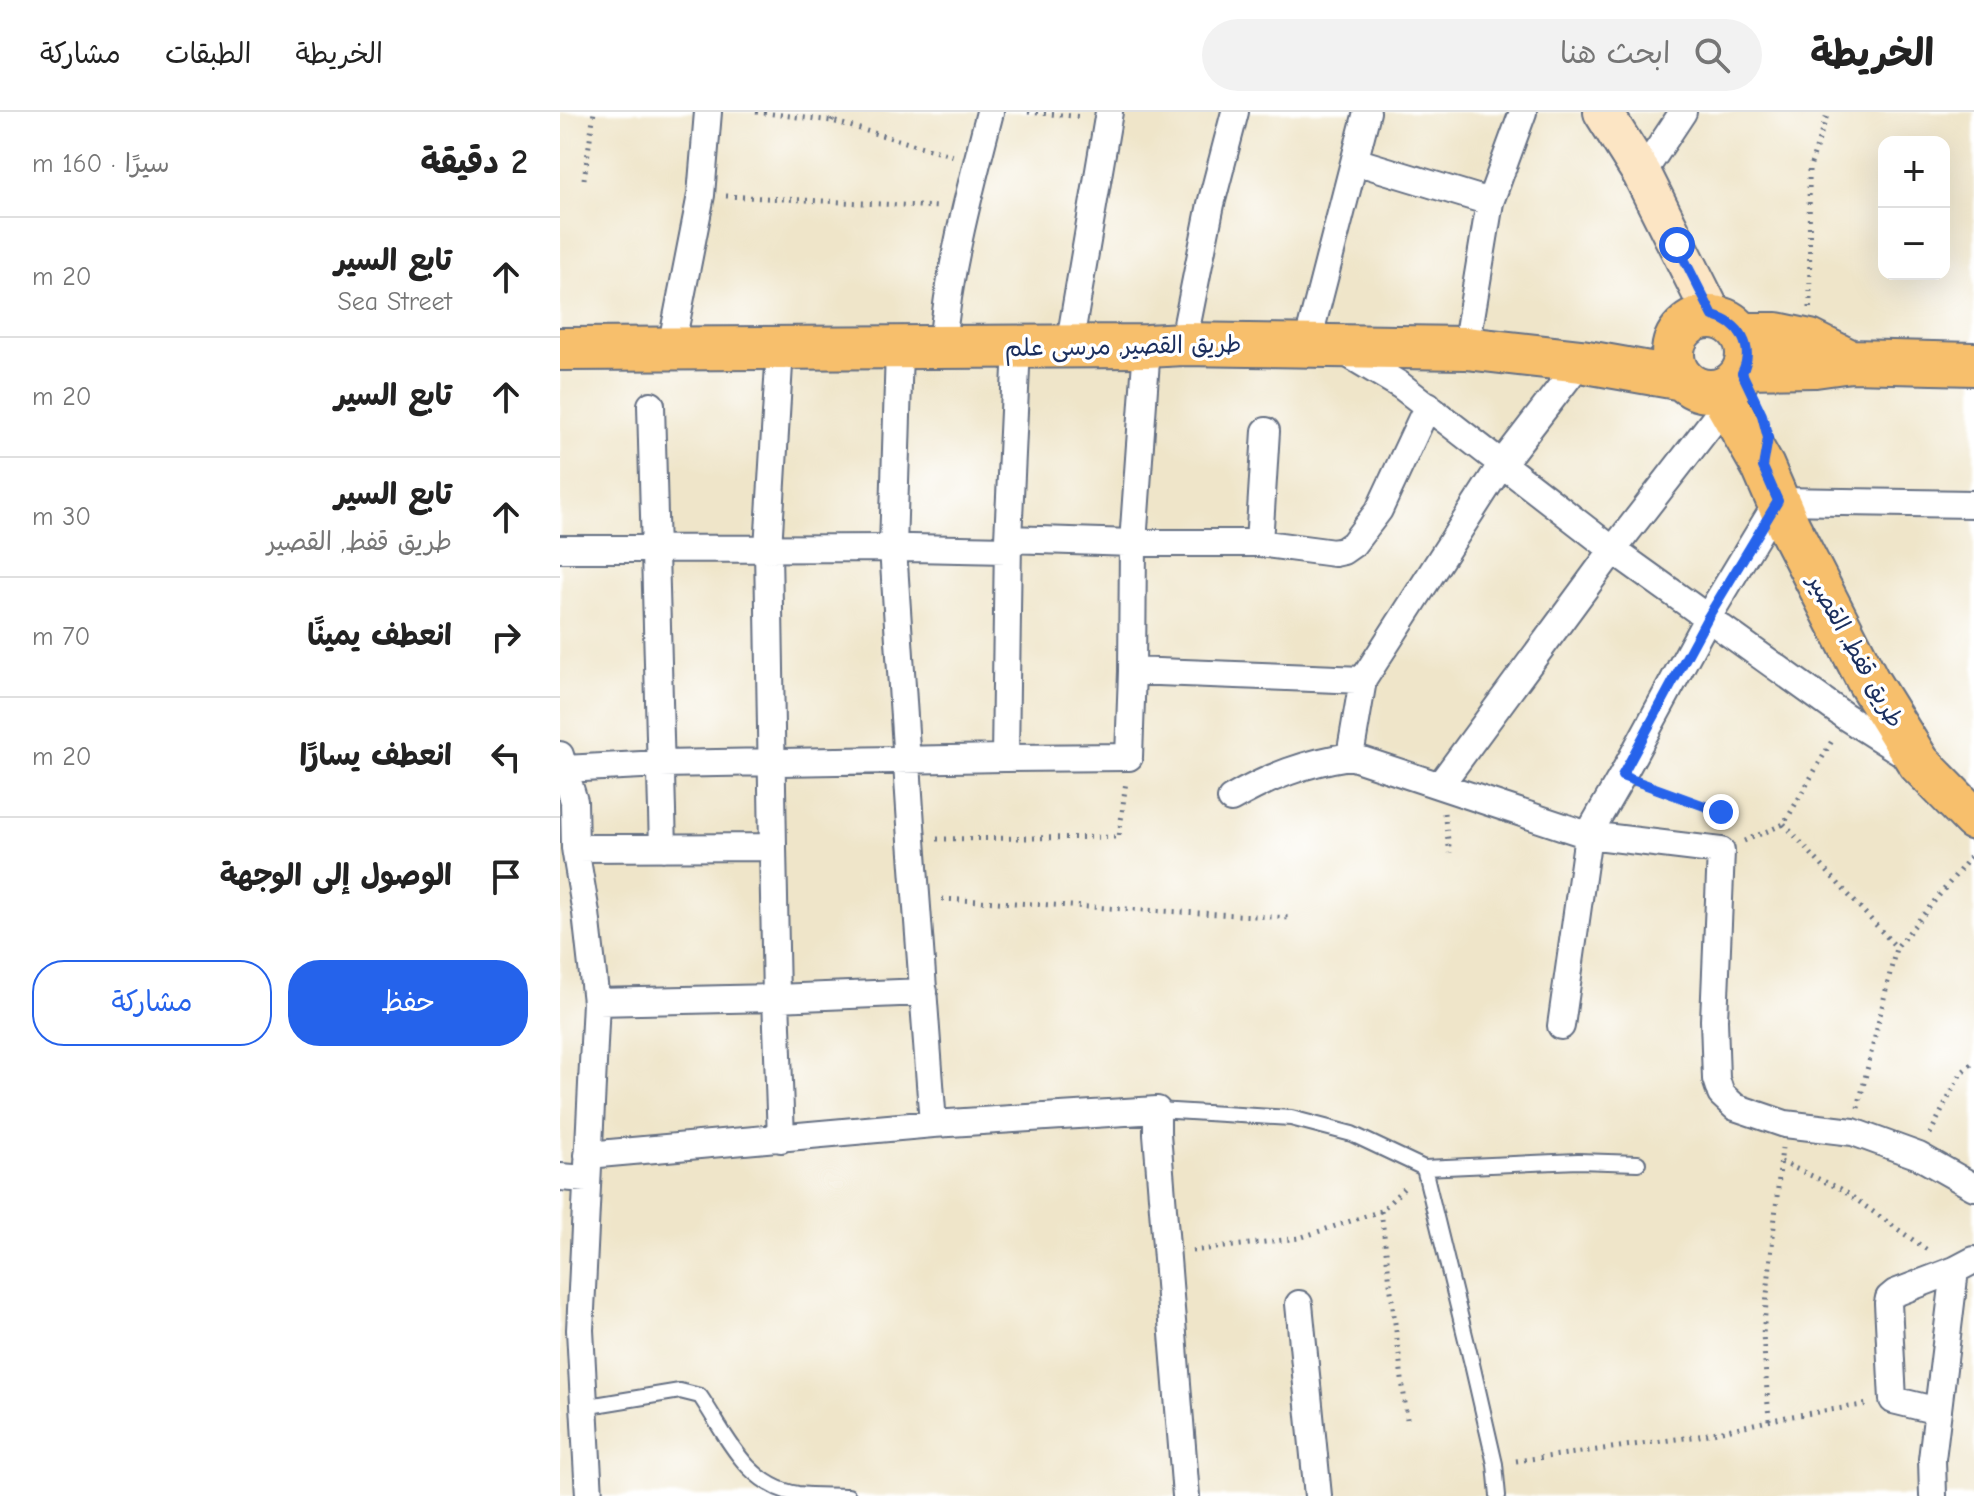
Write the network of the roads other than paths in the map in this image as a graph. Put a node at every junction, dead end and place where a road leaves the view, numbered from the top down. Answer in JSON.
{"nodes":[{"id":1,"x":708,"y":112,"type":"edge"},
{"id":2,"x":990,"y":112,"type":"edge"},
{"id":3,"x":1235,"y":112,"type":"edge"},
{"id":4,"x":1367,"y":112,"type":"edge"},
{"id":5,"x":1523,"y":112,"type":"edge"},
{"id":6,"x":1603,"y":112,"type":"edge"},
{"id":7,"x":1683,"y":112,"type":"edge"},
{"id":8,"x":1108,"y":116,"type":"edge"},
{"id":9,"x":1355,"y":161,"type":"junction"},
{"id":10,"x":1642,"y":174,"type":"junction"},
{"id":11,"x":1490,"y":202,"type":"junction"},
{"id":12,"x":1165,"y":345,"type":"junction"},
{"id":13,"x":1321,"y":345,"type":"junction"},
{"id":14,"x":922,"y":347,"type":"junction"},
{"id":15,"x":1017,"y":347,"type":"junction"},
{"id":16,"x":1069,"y":347,"type":"junction"},
{"id":17,"x":671,"y":348,"type":"junction"},
{"id":18,"x":780,"y":348,"type":"junction"},
{"id":19,"x":1466,"y":348,"type":"junction"},
{"id":20,"x":560,"y":349,"type":"edge"},
{"id":21,"x":1581,"y":361,"type":"junction"},
{"id":22,"x":1851,"y":361,"type":"junction"},
{"id":23,"x":1974,"y":364,"type":"edge"},
{"id":24,"x":1724,"y":366,"type":"junction"},
{"id":25,"x":651,"y":405,"type":"dead end"},
{"id":26,"x":1428,"y":405,"type":"junction"},
{"id":27,"x":1266,"y":431,"type":"dead end"},
{"id":28,"x":1501,"y":465,"type":"junction"},
{"id":29,"x":1770,"y":484,"type":"junction"},
{"id":30,"x":1974,"y":504,"type":"edge"},
{"id":31,"x":1133,"y":543,"type":"junction"},
{"id":32,"x":1259,"y":543,"type":"junction"},
{"id":33,"x":1008,"y":544,"type":"junction"},
{"id":34,"x":893,"y":548,"type":"junction"},
{"id":35,"x":560,"y":549,"type":"edge"},
{"id":36,"x":768,"y":549,"type":"junction"},
{"id":37,"x":655,"y":550,"type":"junction"},
{"id":38,"x":1613,"y":550,"type":"junction"},
{"id":39,"x":1708,"y":617,"type":"junction"},
{"id":40,"x":1132,"y":671,"type":"junction"},
{"id":41,"x":1363,"y":680,"type":"junction"},
{"id":42,"x":1350,"y":756,"type":"junction"},
{"id":43,"x":1005,"y":758,"type":"junction"},
{"id":44,"x":907,"y":759,"type":"junction"},
{"id":45,"x":562,"y":762,"type":"edge"},
{"id":46,"x":772,"y":762,"type":"junction"},
{"id":47,"x":1919,"y":763,"type":"junction"},
{"id":48,"x":661,"y":764,"type":"junction"},
{"id":49,"x":1440,"y":785,"type":"junction"},
{"id":50,"x":1231,"y":799,"type":"dead end"},
{"id":51,"x":1974,"y":819,"type":"edge"},
{"id":52,"x":1588,"y":835,"type":"junction"},
{"id":53,"x":773,"y":847,"type":"junction"},
{"id":54,"x":575,"y":848,"type":"junction"},
{"id":55,"x":663,"y":848,"type":"junction"},
{"id":56,"x":924,"y":992,"type":"junction"},
{"id":57,"x":776,"y":998,"type":"junction"},
{"id":58,"x":596,"y":1002,"type":"junction"},
{"id":59,"x":1561,"y":1026,"type":"dead end"},
{"id":60,"x":1157,"y":1110,"type":"junction"},
{"id":61,"x":933,"y":1124,"type":"junction"},
{"id":62,"x":781,"y":1139,"type":"junction"},
{"id":63,"x":1638,"y":1163,"type":"dead end"},
{"id":64,"x":588,"y":1167,"type":"junction"},
{"id":65,"x":1424,"y":1168,"type":"junction"},
{"id":66,"x":560,"y":1177,"type":"edge"},
{"id":67,"x":1974,"y":1187,"type":"edge"},
{"id":68,"x":1965,"y":1265,"type":"edge"},
{"id":69,"x":1299,"y":1304,"type":"dead end"},
{"id":70,"x":570,"y":1331,"type":"edge"},
{"id":71,"x":583,"y":1407,"type":"junction"},
{"id":72,"x":1938,"y":1411,"type":"junction"},
{"id":73,"x":589,"y":1496,"type":"edge"},
{"id":74,"x":848,"y":1496,"type":"edge"},
{"id":75,"x":1186,"y":1496,"type":"edge"},
{"id":76,"x":1318,"y":1496,"type":"edge"},
{"id":77,"x":1498,"y":1496,"type":"edge"},
{"id":78,"x":1933,"y":1496,"type":"edge"}],
"edges":[{"from":1,"to":17,"type":"street"},
{"from":2,"to":14,"type":"street"},
{"from":3,"to":12,"type":"street"},
{"from":4,"to":9,"type":"street"},
{"from":5,"to":11,"type":"street"},
{"from":6,"to":10,"type":"street"},
{"from":7,"to":10,"type":"street"},
{"from":8,"to":16,"type":"street"},
{"from":9,"to":11,"type":"street"},
{"from":9,"to":13,"type":"street"},
{"from":10,"to":24,"type":"street"},
{"from":11,"to":19,"type":"street"},
{"from":12,"to":13,"type":"main road","name":"طريق القصير, مرسى علم"},
{"from":12,"to":16,"type":"main road","name":"طريق القصير, مرسى علم"},
{"from":12,"to":31,"type":"street"},
{"from":13,"to":19,"type":"main road","name":"طريق القصير, مرسى علم"},
{"from":13,"to":26,"type":"street"},
{"from":14,"to":15,"type":"main road","name":"طريق القصير, مرسى علم"},
{"from":14,"to":18,"type":"main road","name":"طريق القصير, مرسى علم"},
{"from":14,"to":34,"type":"street"},
{"from":15,"to":16,"type":"main road","name":"طريق القصير, مرسى علم"},
{"from":15,"to":33,"type":"street"},
{"from":17,"to":18,"type":"main road","name":"طريق القصير, مرسى علم"},
{"from":17,"to":20,"type":"main road","name":"طريق القصير, مرسى علم"},
{"from":18,"to":36,"type":"street"},
{"from":19,"to":21,"type":"main road","name":"طريق القصير, مرسى علم"},
{"from":21,"to":24,"type":"main road","name":"طريق القصير, مرسى علم"},
{"from":21,"to":28,"type":"street"},
{"from":22,"to":23,"type":"main road"},
{"from":22,"to":24,"type":"main road"},
{"from":22,"to":24,"type":"main road"},
{"from":24,"to":29,"type":"main road","name":"طريق قفط, القصير"},
{"from":24,"to":38,"type":"street"},
{"from":25,"to":37,"type":"street"},
{"from":26,"to":28,"type":"street"},
{"from":26,"to":32,"type":"street"},
{"from":27,"to":32,"type":"street"},
{"from":28,"to":38,"type":"street"},
{"from":28,"to":41,"type":"street"},
{"from":29,"to":30,"type":"street"},
{"from":29,"to":39,"type":"street"},
{"from":29,"to":47,"type":"main road","name":"طريق قفط, القصير"},
{"from":31,"to":32,"type":"street"},
{"from":31,"to":33,"type":"street"},
{"from":31,"to":40,"type":"street"},
{"from":33,"to":34,"type":"street"},
{"from":33,"to":43,"type":"street"},
{"from":34,"to":36,"type":"street"},
{"from":34,"to":44,"type":"street"},
{"from":35,"to":37,"type":"street"},
{"from":36,"to":37,"type":"street"},
{"from":36,"to":46,"type":"street"},
{"from":37,"to":48,"type":"street"},
{"from":38,"to":39,"type":"street"},
{"from":38,"to":49,"type":"street"},
{"from":39,"to":47,"type":"street"},
{"from":39,"to":52,"type":"street"},
{"from":40,"to":41,"type":"street"},
{"from":40,"to":43,"type":"street"},
{"from":41,"to":42,"type":"street"},
{"from":42,"to":49,"type":"street"},
{"from":42,"to":50,"type":"street"},
{"from":43,"to":44,"type":"street"},
{"from":44,"to":46,"type":"street"},
{"from":44,"to":56,"type":"street"},
{"from":45,"to":48,"type":"street"},
{"from":45,"to":54,"type":"street"},
{"from":46,"to":48,"type":"street"},
{"from":46,"to":53,"type":"street"},
{"from":47,"to":51,"type":"main road","name":"طريق قفط, القصير"},
{"from":48,"to":55,"type":"street"},
{"from":49,"to":52,"type":"street"},
{"from":52,"to":59,"type":"street"},
{"from":52,"to":67,"type":"street"},
{"from":53,"to":55,"type":"street"},
{"from":53,"to":57,"type":"street"},
{"from":54,"to":55,"type":"street"},
{"from":54,"to":58,"type":"street"},
{"from":56,"to":57,"type":"street"},
{"from":56,"to":61,"type":"street"},
{"from":57,"to":58,"type":"street"},
{"from":57,"to":62,"type":"street"},
{"from":58,"to":64,"type":"street"},
{"from":60,"to":61,"type":"street"},
{"from":60,"to":65,"type":"lane"},
{"from":60,"to":75,"type":"street"},
{"from":61,"to":62,"type":"street"},
{"from":62,"to":64,"type":"street"},
{"from":63,"to":65,"type":"lane"},
{"from":64,"to":66,"type":"street"},
{"from":64,"to":70,"type":"street"},
{"from":65,"to":77,"type":"lane"},
{"from":68,"to":72,"type":"street"},
{"from":68,"to":72,"type":"street"},
{"from":69,"to":76,"type":"street"},
{"from":70,"to":71,"type":"street"},
{"from":71,"to":73,"type":"street"},
{"from":71,"to":74,"type":"lane"},
{"from":72,"to":78,"type":"street"}]}
